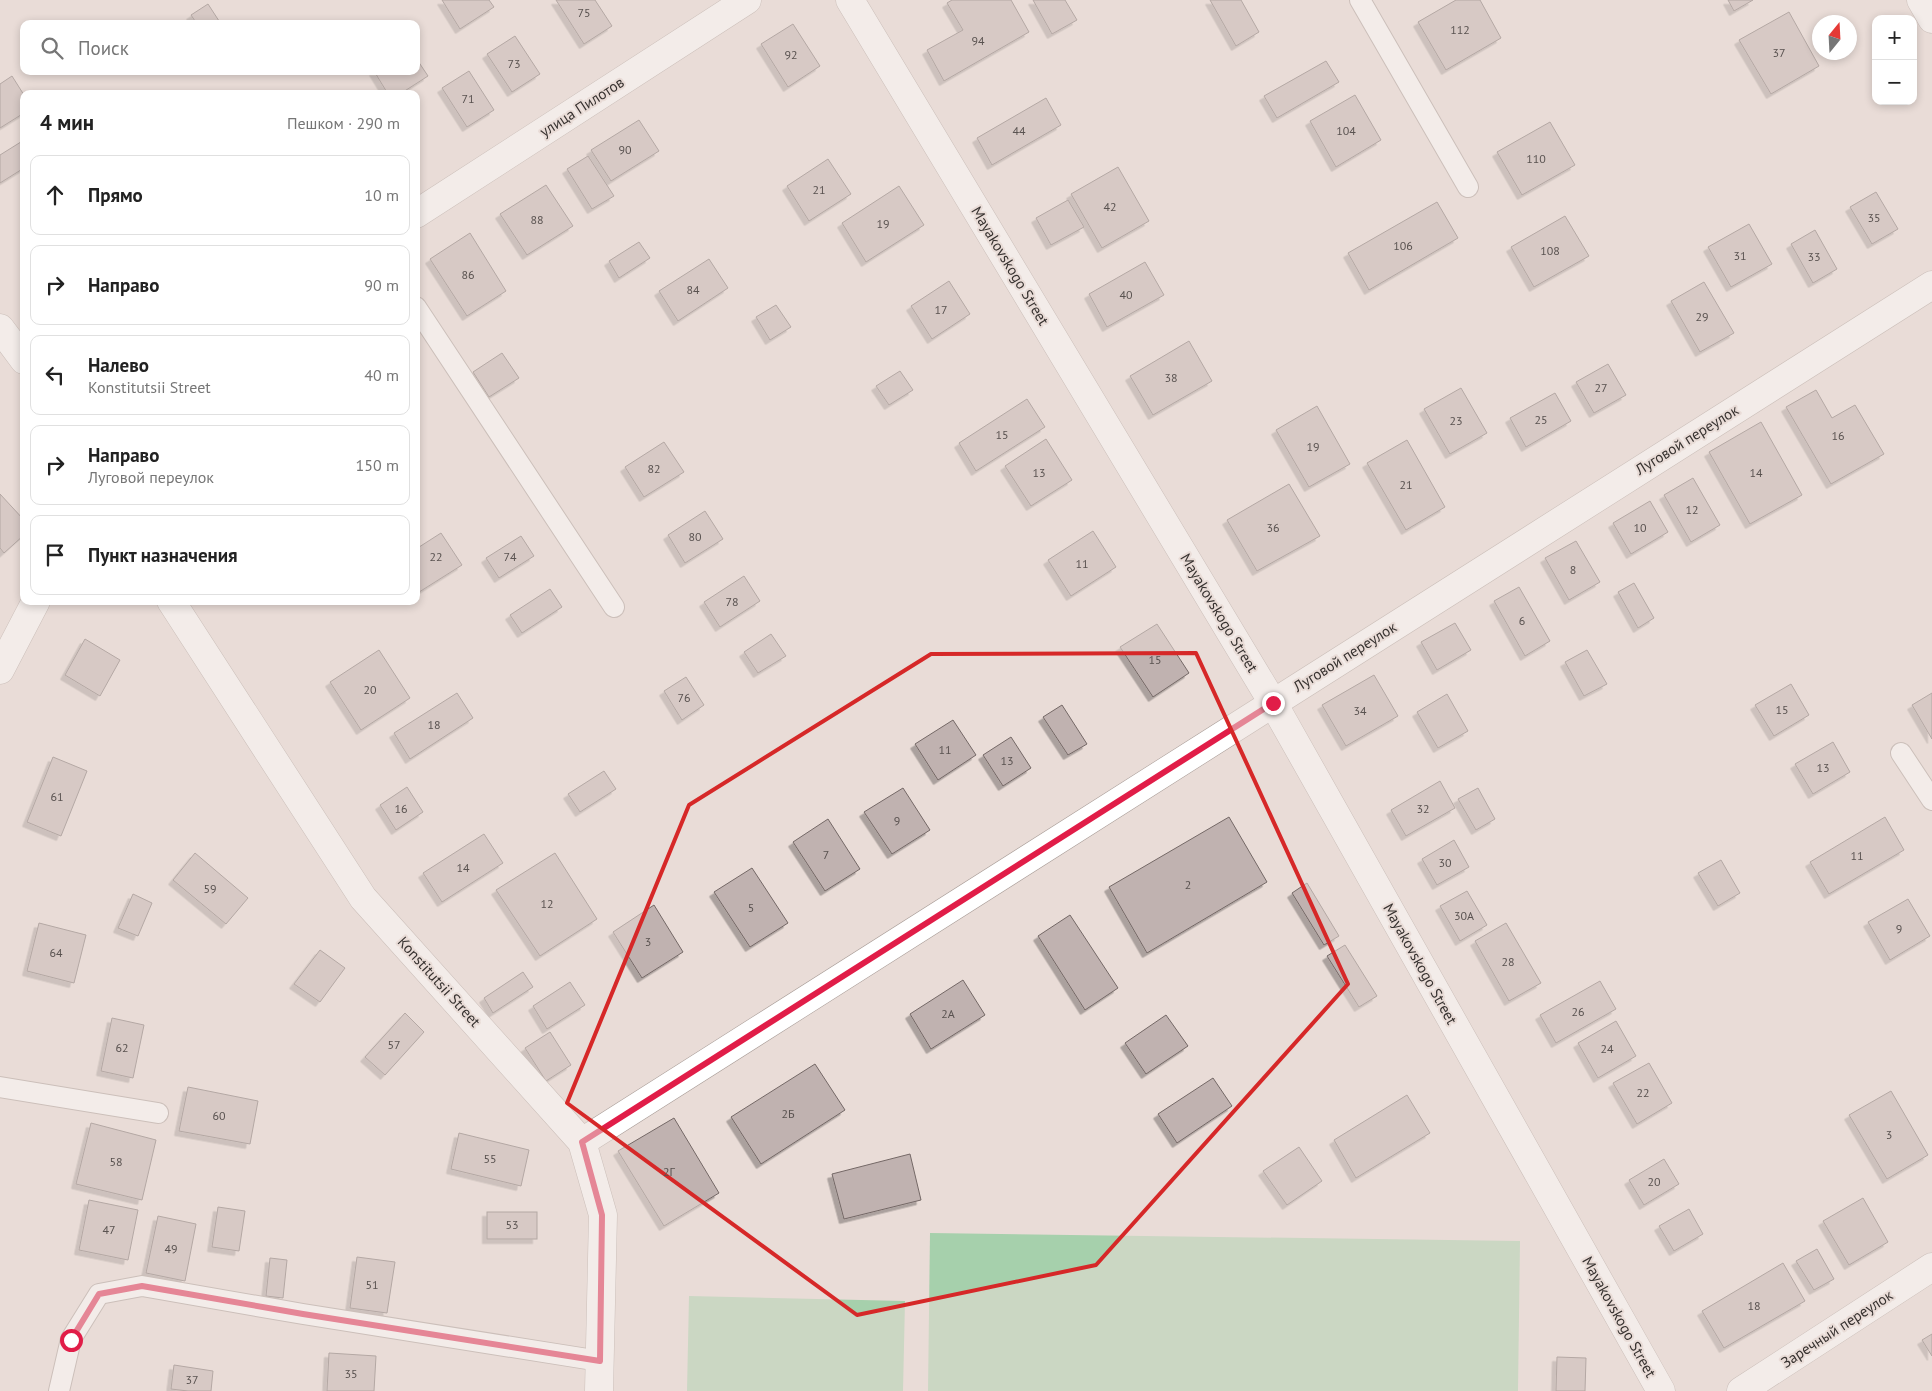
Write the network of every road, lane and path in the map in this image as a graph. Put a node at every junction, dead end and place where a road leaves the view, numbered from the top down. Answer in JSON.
{"nodes":[{"id":1,"x":747,"y":0,"type":"edge"},
{"id":2,"x":850,"y":0,"type":"edge"},
{"id":3,"x":1360,"y":0,"type":"edge"},
{"id":4,"x":1921,"y":0,"type":"edge"},
{"id":5,"x":1932,"y":19,"type":"edge"},
{"id":6,"x":1468,"y":187,"type":"dead end"},
{"id":7,"x":420,"y":211,"type":"edge"},
{"id":8,"x":1932,"y":285,"type":"edge"},
{"id":9,"x":420,"y":312,"type":"edge"},
{"id":10,"x":0,"y":328,"type":"edge"},
{"id":11,"x":20,"y":355,"type":"edge"},
{"id":12,"x":34,"y":605,"type":"edge"},
{"id":13,"x":174,"y":605,"type":"edge"},
{"id":14,"x":614,"y":607,"type":"dead end"},
{"id":15,"x":0,"y":670,"type":"edge"},
{"id":16,"x":1273,"y":703,"type":"junction"},
{"id":17,"x":1901,"y":753,"type":"dead end"},
{"id":18,"x":1932,"y":800,"type":"edge"},
{"id":19,"x":0,"y":1088,"type":"edge"},
{"id":20,"x":158,"y":1113,"type":"dead end"},
{"id":21,"x":582,"y":1142,"type":"junction"},
{"id":22,"x":1932,"y":1267,"type":"edge"},
{"id":23,"x":600,"y":1361,"type":"junction"},
{"id":24,"x":59,"y":1391,"type":"edge"},
{"id":25,"x":599,"y":1391,"type":"edge"},
{"id":26,"x":1661,"y":1391,"type":"edge"},
{"id":27,"x":1741,"y":1391,"type":"edge"}],
"edges":[{"from":1,"to":7,"type":"street","name":"улица Пилотов"},
{"from":2,"to":16,"type":"street","name":"Mayakovskogo Street"},
{"from":3,"to":6,"type":"lane"},
{"from":4,"to":5,"type":"street"},
{"from":8,"to":16,"type":"street","name":"Луговой переулок"},
{"from":9,"to":14,"type":"lane"},
{"from":10,"to":11,"type":"street"},
{"from":12,"to":15,"type":"street"},
{"from":13,"to":21,"type":"street","name":"Konstitutsii Street"},
{"from":16,"to":21,"type":"street","name":"Луговой переулок"},
{"from":16,"to":26,"type":"street","name":"Mayakovskogo Street"},
{"from":17,"to":18,"type":"lane"},
{"from":19,"to":20,"type":"lane"},
{"from":21,"to":23,"type":"street","name":"Konstitutsii Street"},
{"from":22,"to":27,"type":"street","name":"Заречный переулок"},
{"from":23,"to":24,"type":"lane"},
{"from":23,"to":25,"type":"street","name":"Konstitutsii Street"}]}
